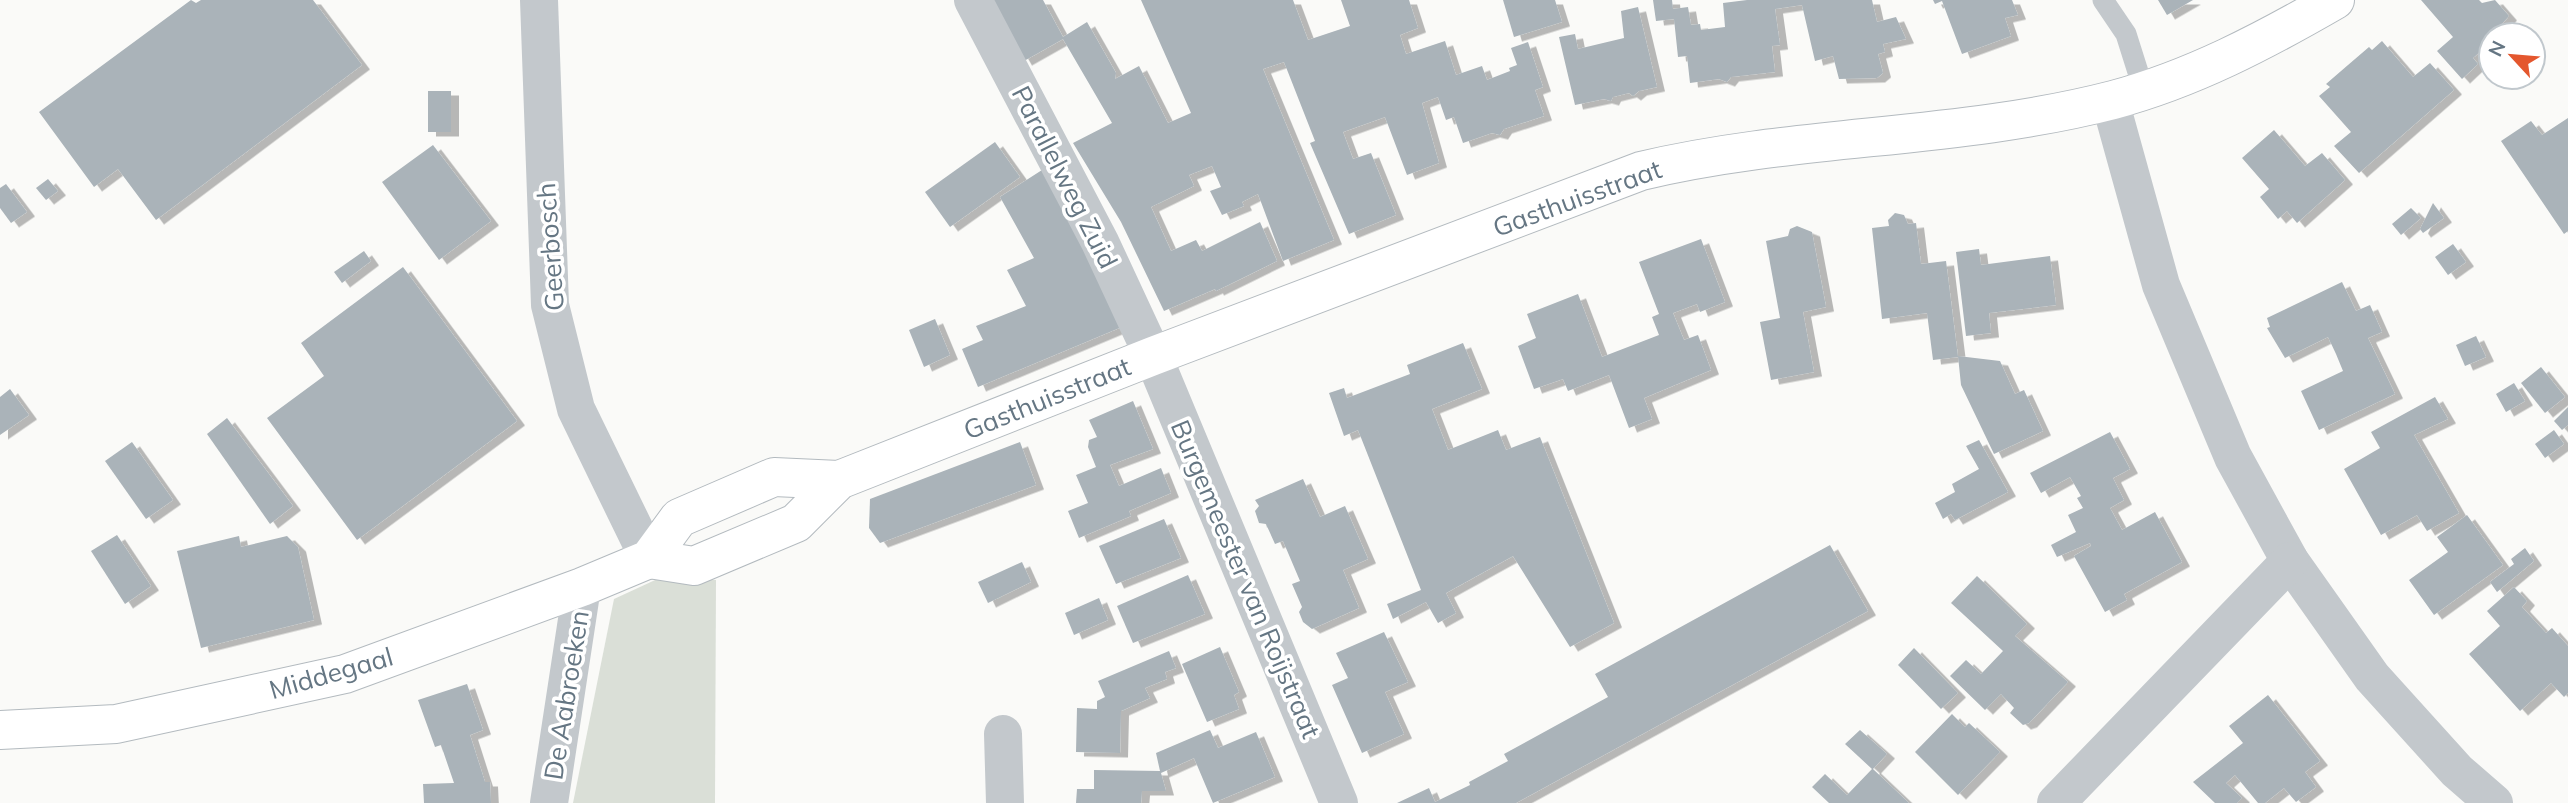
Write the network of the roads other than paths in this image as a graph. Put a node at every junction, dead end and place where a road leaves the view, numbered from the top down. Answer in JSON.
{"nodes":[{"id":1,"x":539,"y":0,"type":"edge"},
{"id":2,"x":972,"y":0,"type":"edge"},
{"id":3,"x":2103,"y":0,"type":"edge"},
{"id":4,"x":2334,"y":0,"type":"edge"},
{"id":5,"x":2127,"y":96,"type":"junction"},
{"id":6,"x":1153,"y":356,"type":"junction"},
{"id":7,"x":839,"y":480,"type":"junction"},
{"id":8,"x":649,"y":559,"type":"junction"},
{"id":9,"x":2290,"y":561,"type":"junction"},
{"id":10,"x":582,"y":587,"type":"junction"},
{"id":11,"x":0,"y":730,"type":"edge"},
{"id":12,"x":1003,"y":734,"type":"dead end"},
{"id":13,"x":549,"y":803,"type":"edge"},
{"id":14,"x":1005,"y":803,"type":"edge"},
{"id":15,"x":1339,"y":803,"type":"edge"},
{"id":16,"x":2056,"y":803,"type":"edge"},
{"id":17,"x":2494,"y":803,"type":"edge"}],
"edges":[{"from":1,"to":8,"type":"street","name":"Geerbosch"},
{"from":2,"to":6,"type":"street","name":"Parallelweg Zuid"},
{"from":3,"to":5,"type":"lane"},
{"from":4,"to":5,"type":"street","name":"Gasthuisstraat"},
{"from":5,"to":6,"type":"street","name":"Gasthuisstraat"},
{"from":5,"to":9,"type":"street"},
{"from":6,"to":7,"type":"street","name":"Gasthuisstraat"},
{"from":6,"to":15,"type":"street","name":"Burgemeester van Roijstraat"},
{"from":7,"to":8,"type":"street","name":"Gasthuisstraat"},
{"from":7,"to":8,"type":"street","name":"Gasthuisstraat"},
{"from":8,"to":10,"type":"street","name":"Middegaal"},
{"from":9,"to":16,"type":"street"},
{"from":9,"to":17,"type":"street"},
{"from":10,"to":11,"type":"street","name":"Middegaal"},
{"from":10,"to":13,"type":"street","name":"De Aabroeken"},
{"from":12,"to":14,"type":"street"}]}
